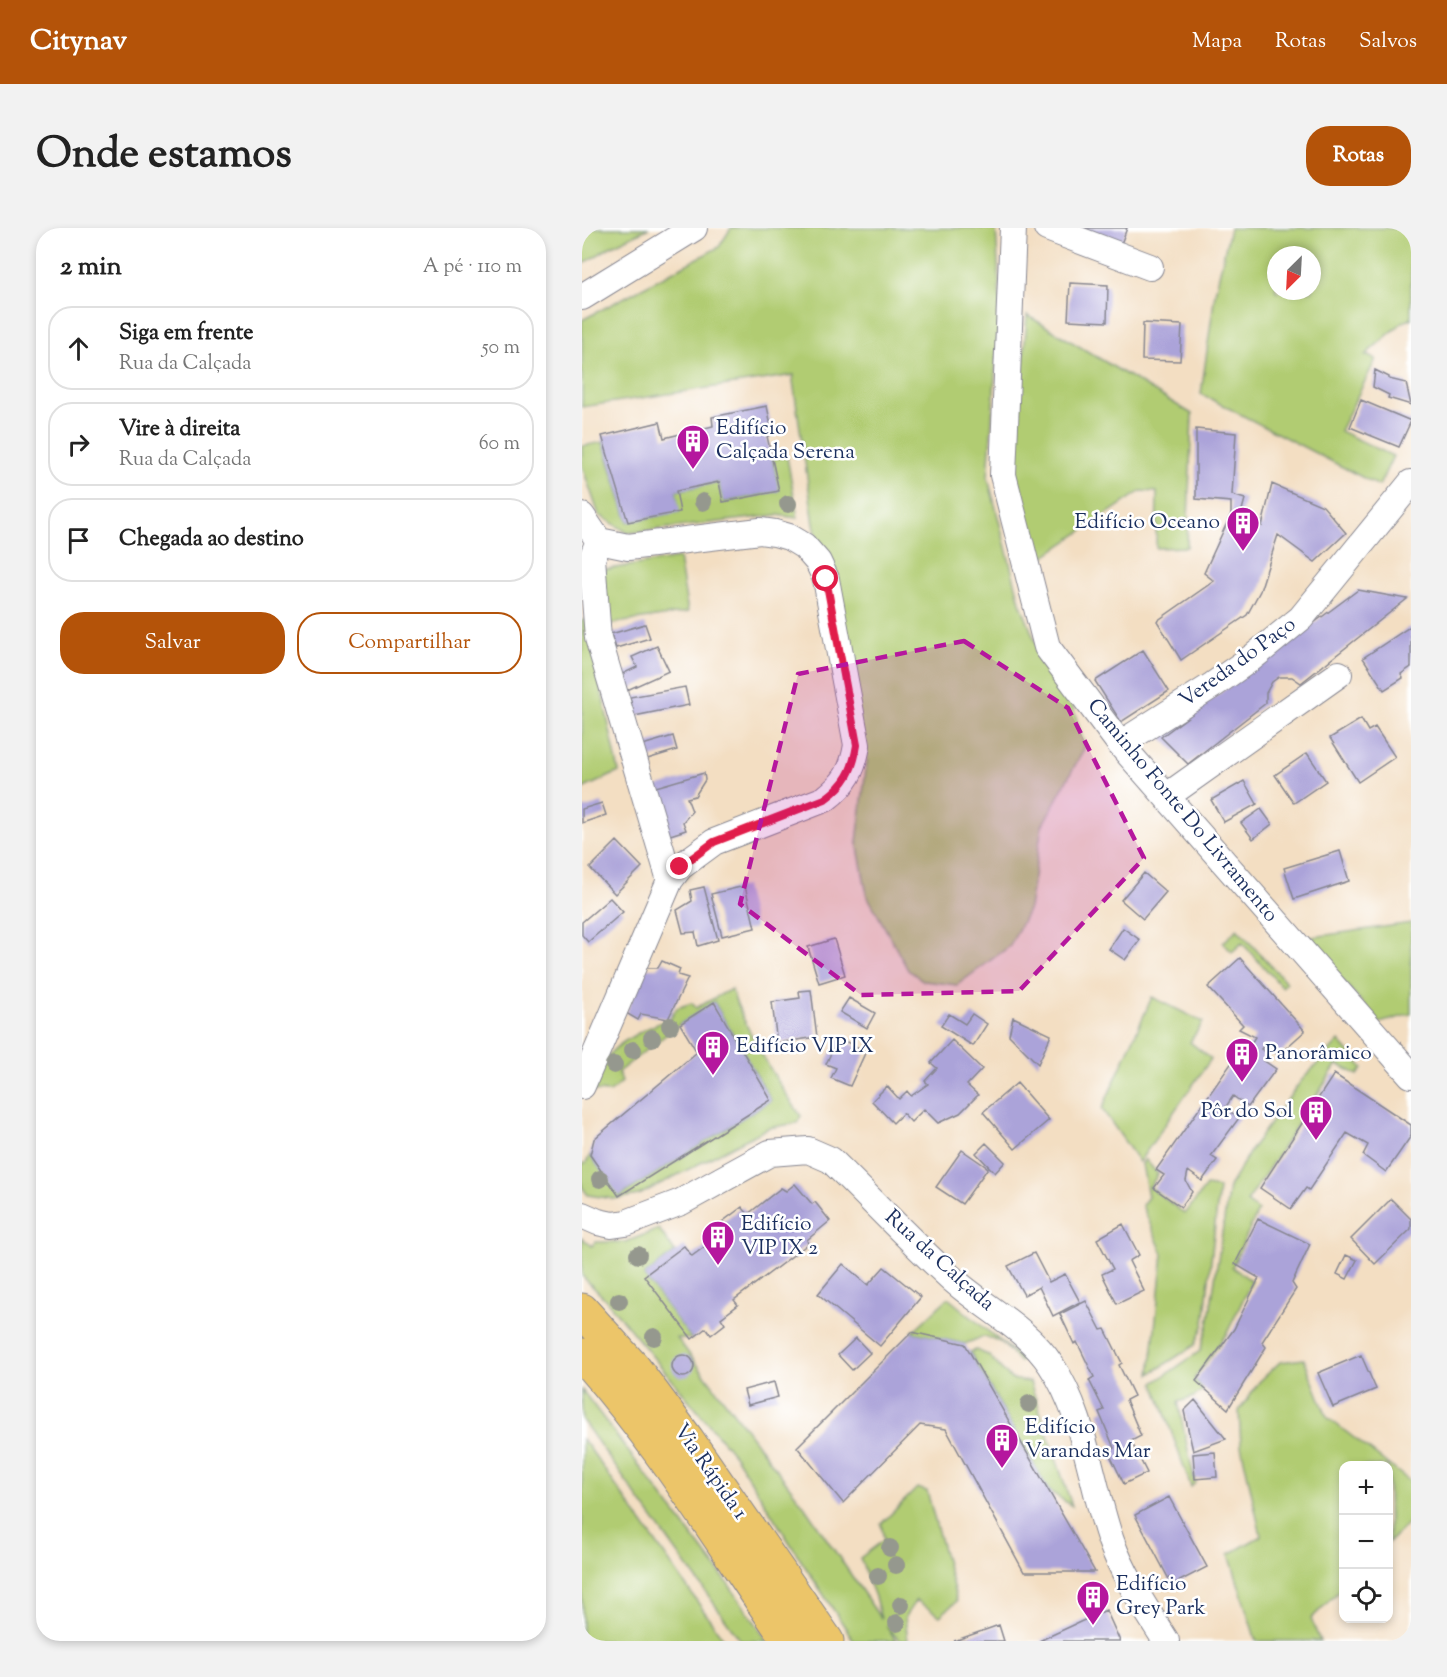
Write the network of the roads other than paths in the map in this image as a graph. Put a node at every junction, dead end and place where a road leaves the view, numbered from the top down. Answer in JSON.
{"nodes":[{"id":1,"x":694,"y":228,"type":"edge"},
{"id":2,"x":1012,"y":228,"type":"edge"},
{"id":3,"x":1047,"y":228,"type":"edge"},
{"id":4,"x":1150,"y":267,"type":"dead end"},
{"id":5,"x":582,"y":297,"type":"edge"},
{"id":6,"x":1411,"y":483,"type":"edge"},
{"id":7,"x":582,"y":516,"type":"edge"},
{"id":8,"x":599,"y":540,"type":"junction"},
{"id":9,"x":1339,"y":674,"type":"dead end"},
{"id":10,"x":1120,"y":744,"type":"junction"},
{"id":11,"x":1167,"y":796,"type":"junction"},
{"id":12,"x":670,"y":880,"type":"junction"},
{"id":13,"x":1411,"y":1075,"type":"edge"},
{"id":14,"x":582,"y":1086,"type":"edge"},
{"id":15,"x":582,"y":1215,"type":"edge"},
{"id":16,"x":582,"y":1311,"type":"edge"},
{"id":17,"x":582,"y":1355,"type":"edge"},
{"id":18,"x":789,"y":1641,"type":"edge"},
{"id":19,"x":827,"y":1641,"type":"edge"},
{"id":20,"x":1166,"y":1641,"type":"edge"}],
"edges":[{"from":1,"to":5,"type":"street"},
{"from":2,"to":10,"type":"street","name":"Caminho Fonte Do Livramento"},
{"from":3,"to":4,"type":"street"},
{"from":6,"to":10,"type":"street","name":"Vereda do Paço"},
{"from":7,"to":8,"type":"street"},
{"from":8,"to":12,"type":"street"},
{"from":8,"to":12,"type":"street"},
{"from":9,"to":11,"type":"street"},
{"from":10,"to":11,"type":"street","name":"Caminho Fonte Do Livramento"},
{"from":11,"to":13,"type":"street","name":"Caminho Fonte Do Livramento"},
{"from":12,"to":14,"type":"street"},
{"from":15,"to":20,"type":"street","name":"Rua da Calçada"},
{"from":16,"to":19,"type":"highway","name":"Via Rápida 1"},
{"from":17,"to":18,"type":"highway","name":"Via Rápida 1"}]}
